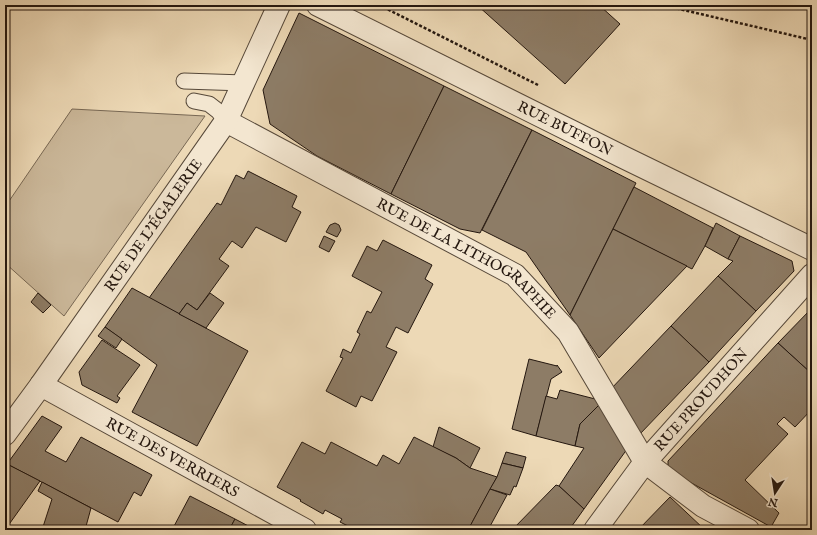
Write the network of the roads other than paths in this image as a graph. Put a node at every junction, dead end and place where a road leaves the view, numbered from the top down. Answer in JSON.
{"nodes":[{"id":1,"x":279,"y":5,"type":"edge"},
{"id":2,"x":318,"y":5,"type":"edge"},
{"id":3,"x":184,"y":81,"type":"dead end"},
{"id":4,"x":244,"y":83,"type":"junction"},
{"id":5,"x":194,"y":101,"type":"dead end"},
{"id":6,"x":226,"y":120,"type":"junction"},
{"id":7,"x":812,"y":249,"type":"edge"},
{"id":8,"x":812,"y":275,"type":"edge"},
{"id":9,"x":41,"y":386,"type":"junction"},
{"id":10,"x":5,"y":434,"type":"edge"},
{"id":11,"x":645,"y":462,"type":"junction"},
{"id":12,"x":304,"y":530,"type":"edge"},
{"id":13,"x":596,"y":530,"type":"edge"},
{"id":14,"x":748,"y":530,"type":"edge"}],
"edges":[{"from":1,"to":4,"type":"street","name":"RUE DE L'ÉGALERIE"},
{"from":2,"to":7,"type":"street","name":"RUE BUFFON"},
{"from":3,"to":4,"type":"lane"},
{"from":4,"to":6,"type":"street","name":"RUE DE L'ÉGALERIE"},
{"from":5,"to":6,"type":"lane"},
{"from":6,"to":9,"type":"street","name":"RUE DE L'ÉGALERIE"},
{"from":6,"to":11,"type":"street","name":"RUE DE LA LITHOGRAPHIE"},
{"from":8,"to":11,"type":"street","name":"RUE PROUDHON"},
{"from":9,"to":10,"type":"street","name":"RUE DE L'ÉGALERIE"},
{"from":9,"to":12,"type":"street","name":"RUE DES VERRIERS"},
{"from":11,"to":13,"type":"street","name":"RUE PROUDHON"},
{"from":11,"to":14,"type":"street"}]}
